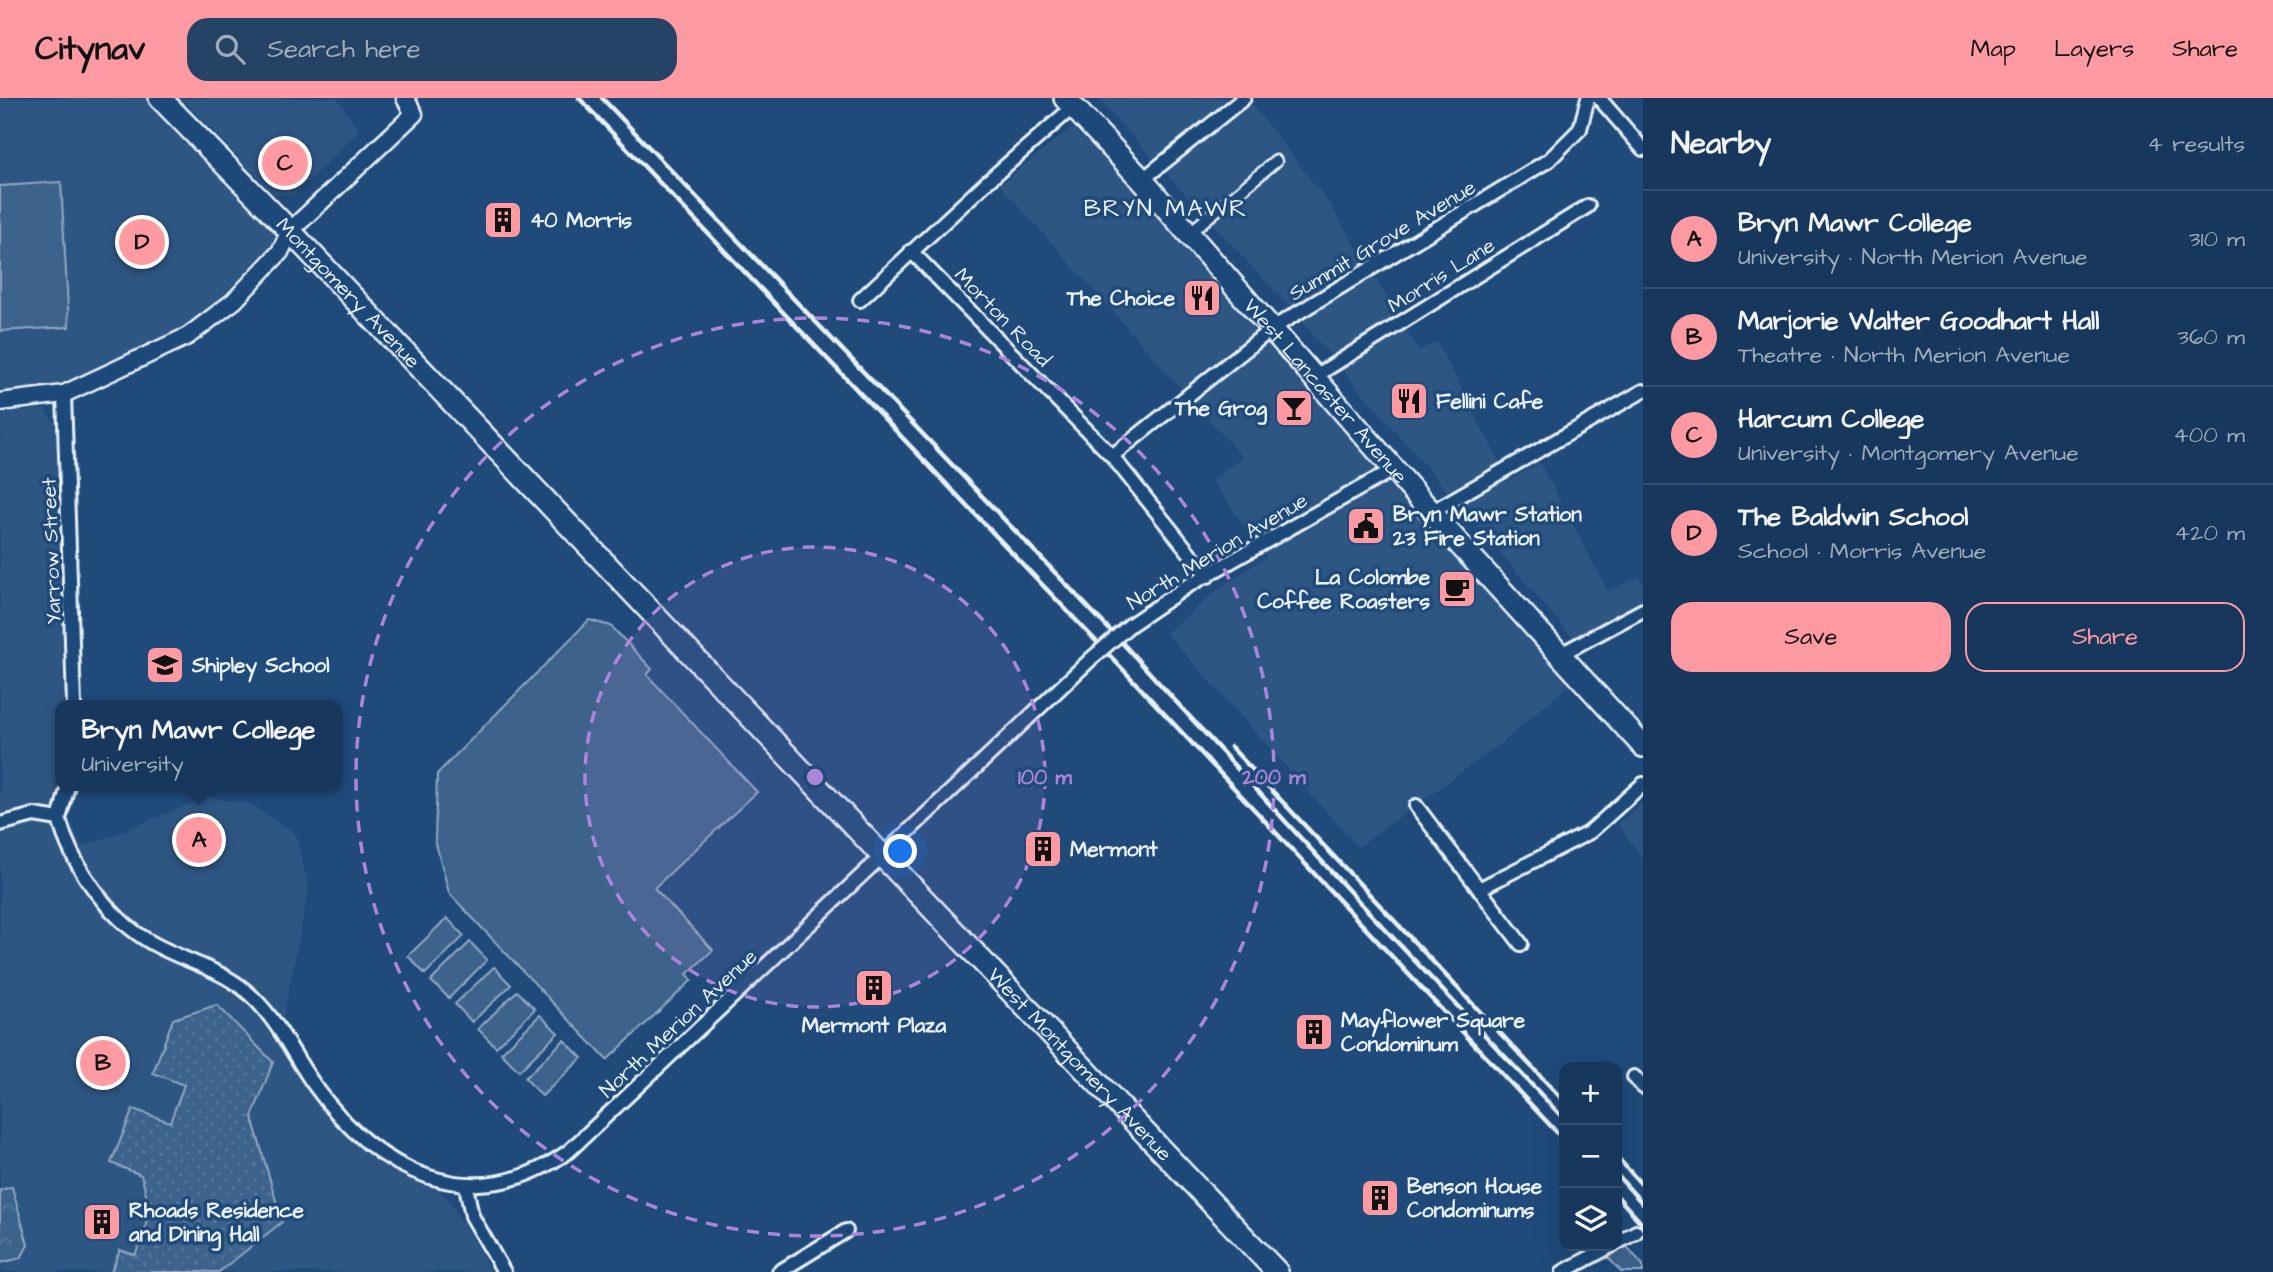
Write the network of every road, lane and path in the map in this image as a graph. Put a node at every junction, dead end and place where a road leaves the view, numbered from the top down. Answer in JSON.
{"nodes":[{"id":1,"x":160,"y":98,"type":"edge"},
{"id":2,"x":405,"y":98,"type":"edge"},
{"id":3,"x":1244,"y":98,"type":"edge"},
{"id":4,"x":1588,"y":98,"type":"edge"},
{"id":5,"x":1599,"y":98,"type":"edge"},
{"id":6,"x":1070,"y":102,"type":"edge"},
{"id":7,"x":1643,"y":149,"type":"edge"},
{"id":8,"x":1276,"y":161,"type":"dead end"},
{"id":9,"x":1142,"y":180,"type":"junction"},
{"id":10,"x":1588,"y":205,"type":"dead end"},
{"id":11,"x":290,"y":231,"type":"junction"},
{"id":12,"x":1189,"y":233,"type":"junction"},
{"id":13,"x":911,"y":251,"type":"junction"},
{"id":14,"x":860,"y":300,"type":"dead end"},
{"id":15,"x":1273,"y":328,"type":"junction"},
{"id":16,"x":1314,"y":377,"type":"junction"},
{"id":17,"x":1643,"y":391,"type":"edge"},
{"id":18,"x":64,"y":394,"type":"junction"},
{"id":19,"x":0,"y":402,"type":"edge"},
{"id":20,"x":1112,"y":456,"type":"junction"},
{"id":21,"x":1394,"y":469,"type":"junction"},
{"id":22,"x":1431,"y":512,"type":"junction"},
{"id":23,"x":1208,"y":576,"type":"junction"},
{"id":24,"x":1643,"y":610,"type":"edge"},
{"id":25,"x":1559,"y":655,"type":"junction"},
{"id":26,"x":75,"y":700,"type":"edge"},
{"id":27,"x":1643,"y":746,"type":"edge"},
{"id":28,"x":1643,"y":784,"type":"edge"},
{"id":29,"x":67,"y":791,"type":"edge"},
{"id":30,"x":1416,"y":806,"type":"dead end"},
{"id":31,"x":59,"y":818,"type":"junction"},
{"id":32,"x":0,"y":824,"type":"edge"},
{"id":33,"x":883,"y":856,"type":"junction"},
{"id":34,"x":1479,"y":889,"type":"junction"},
{"id":35,"x":1521,"y":944,"type":"dead end"},
{"id":36,"x":466,"y":1186,"type":"junction"},
{"id":37,"x":846,"y":1231,"type":"dead end"},
{"id":38,"x":1636,"y":1232,"type":"dead end"},
{"id":39,"x":1622,"y":1240,"type":"edge"},
{"id":40,"x":1602,"y":1251,"type":"edge"},
{"id":41,"x":504,"y":1272,"type":"edge"},
{"id":42,"x":779,"y":1272,"type":"edge"},
{"id":43,"x":1277,"y":1272,"type":"edge"},
{"id":44,"x":1563,"y":1272,"type":"edge"}],
"edges":[{"from":1,"to":11,"type":"main road","name":"Montgomery Avenue"},
{"from":2,"to":11,"type":"street"},
{"from":3,"to":9,"type":"street"},
{"from":4,"to":15,"type":"street","name":"Summit Grove Avenue"},
{"from":5,"to":7,"type":"street"},
{"from":6,"to":9,"type":"main road","name":"West Lancaster Avenue"},
{"from":6,"to":13,"type":"street"},
{"from":8,"to":12,"type":"street"},
{"from":9,"to":12,"type":"main road","name":"West Lancaster Avenue"},
{"from":10,"to":16,"type":"street","name":"Morris Lane"},
{"from":11,"to":18,"type":"street"},
{"from":11,"to":33,"type":"main road","name":"Montgomery Avenue"},
{"from":12,"to":15,"type":"main road","name":"West Lancaster Avenue"},
{"from":13,"to":14,"type":"street"},
{"from":13,"to":20,"type":"street","name":"Morton Road"},
{"from":15,"to":16,"type":"main road","name":"West Lancaster Avenue"},
{"from":15,"to":20,"type":"street","name":"Summit Grove Avenue"},
{"from":16,"to":21,"type":"main road","name":"West Lancaster Avenue"},
{"from":17,"to":22,"type":"street"},
{"from":18,"to":19,"type":"street"},
{"from":18,"to":26,"type":"street","name":"Yarrow Street"},
{"from":20,"to":23,"type":"street","name":"Morton Road"},
{"from":21,"to":22,"type":"main road","name":"West Lancaster Avenue"},
{"from":21,"to":23,"type":"street","name":"North Merion Avenue"},
{"from":22,"to":25,"type":"main road","name":"West Lancaster Avenue"},
{"from":23,"to":33,"type":"street","name":"North Merion Avenue","bridge":true},
{"from":24,"to":25,"type":"street"},
{"from":25,"to":27,"type":"main road","name":"West Lancaster Avenue"},
{"from":28,"to":34,"type":"street"},
{"from":29,"to":31,"type":"street"},
{"from":30,"to":34,"type":"street"},
{"from":31,"to":32,"type":"street"},
{"from":31,"to":36,"type":"street","name":"North Merion Avenue"},
{"from":33,"to":36,"type":"street","name":"North Merion Avenue"},
{"from":33,"to":43,"type":"main road","name":"West Montgomery Avenue"},
{"from":34,"to":35,"type":"street"},
{"from":36,"to":41,"type":"street"},
{"from":37,"to":42,"type":"street"},
{"from":38,"to":39,"type":"street"},
{"from":40,"to":44,"type":"street"}]}
